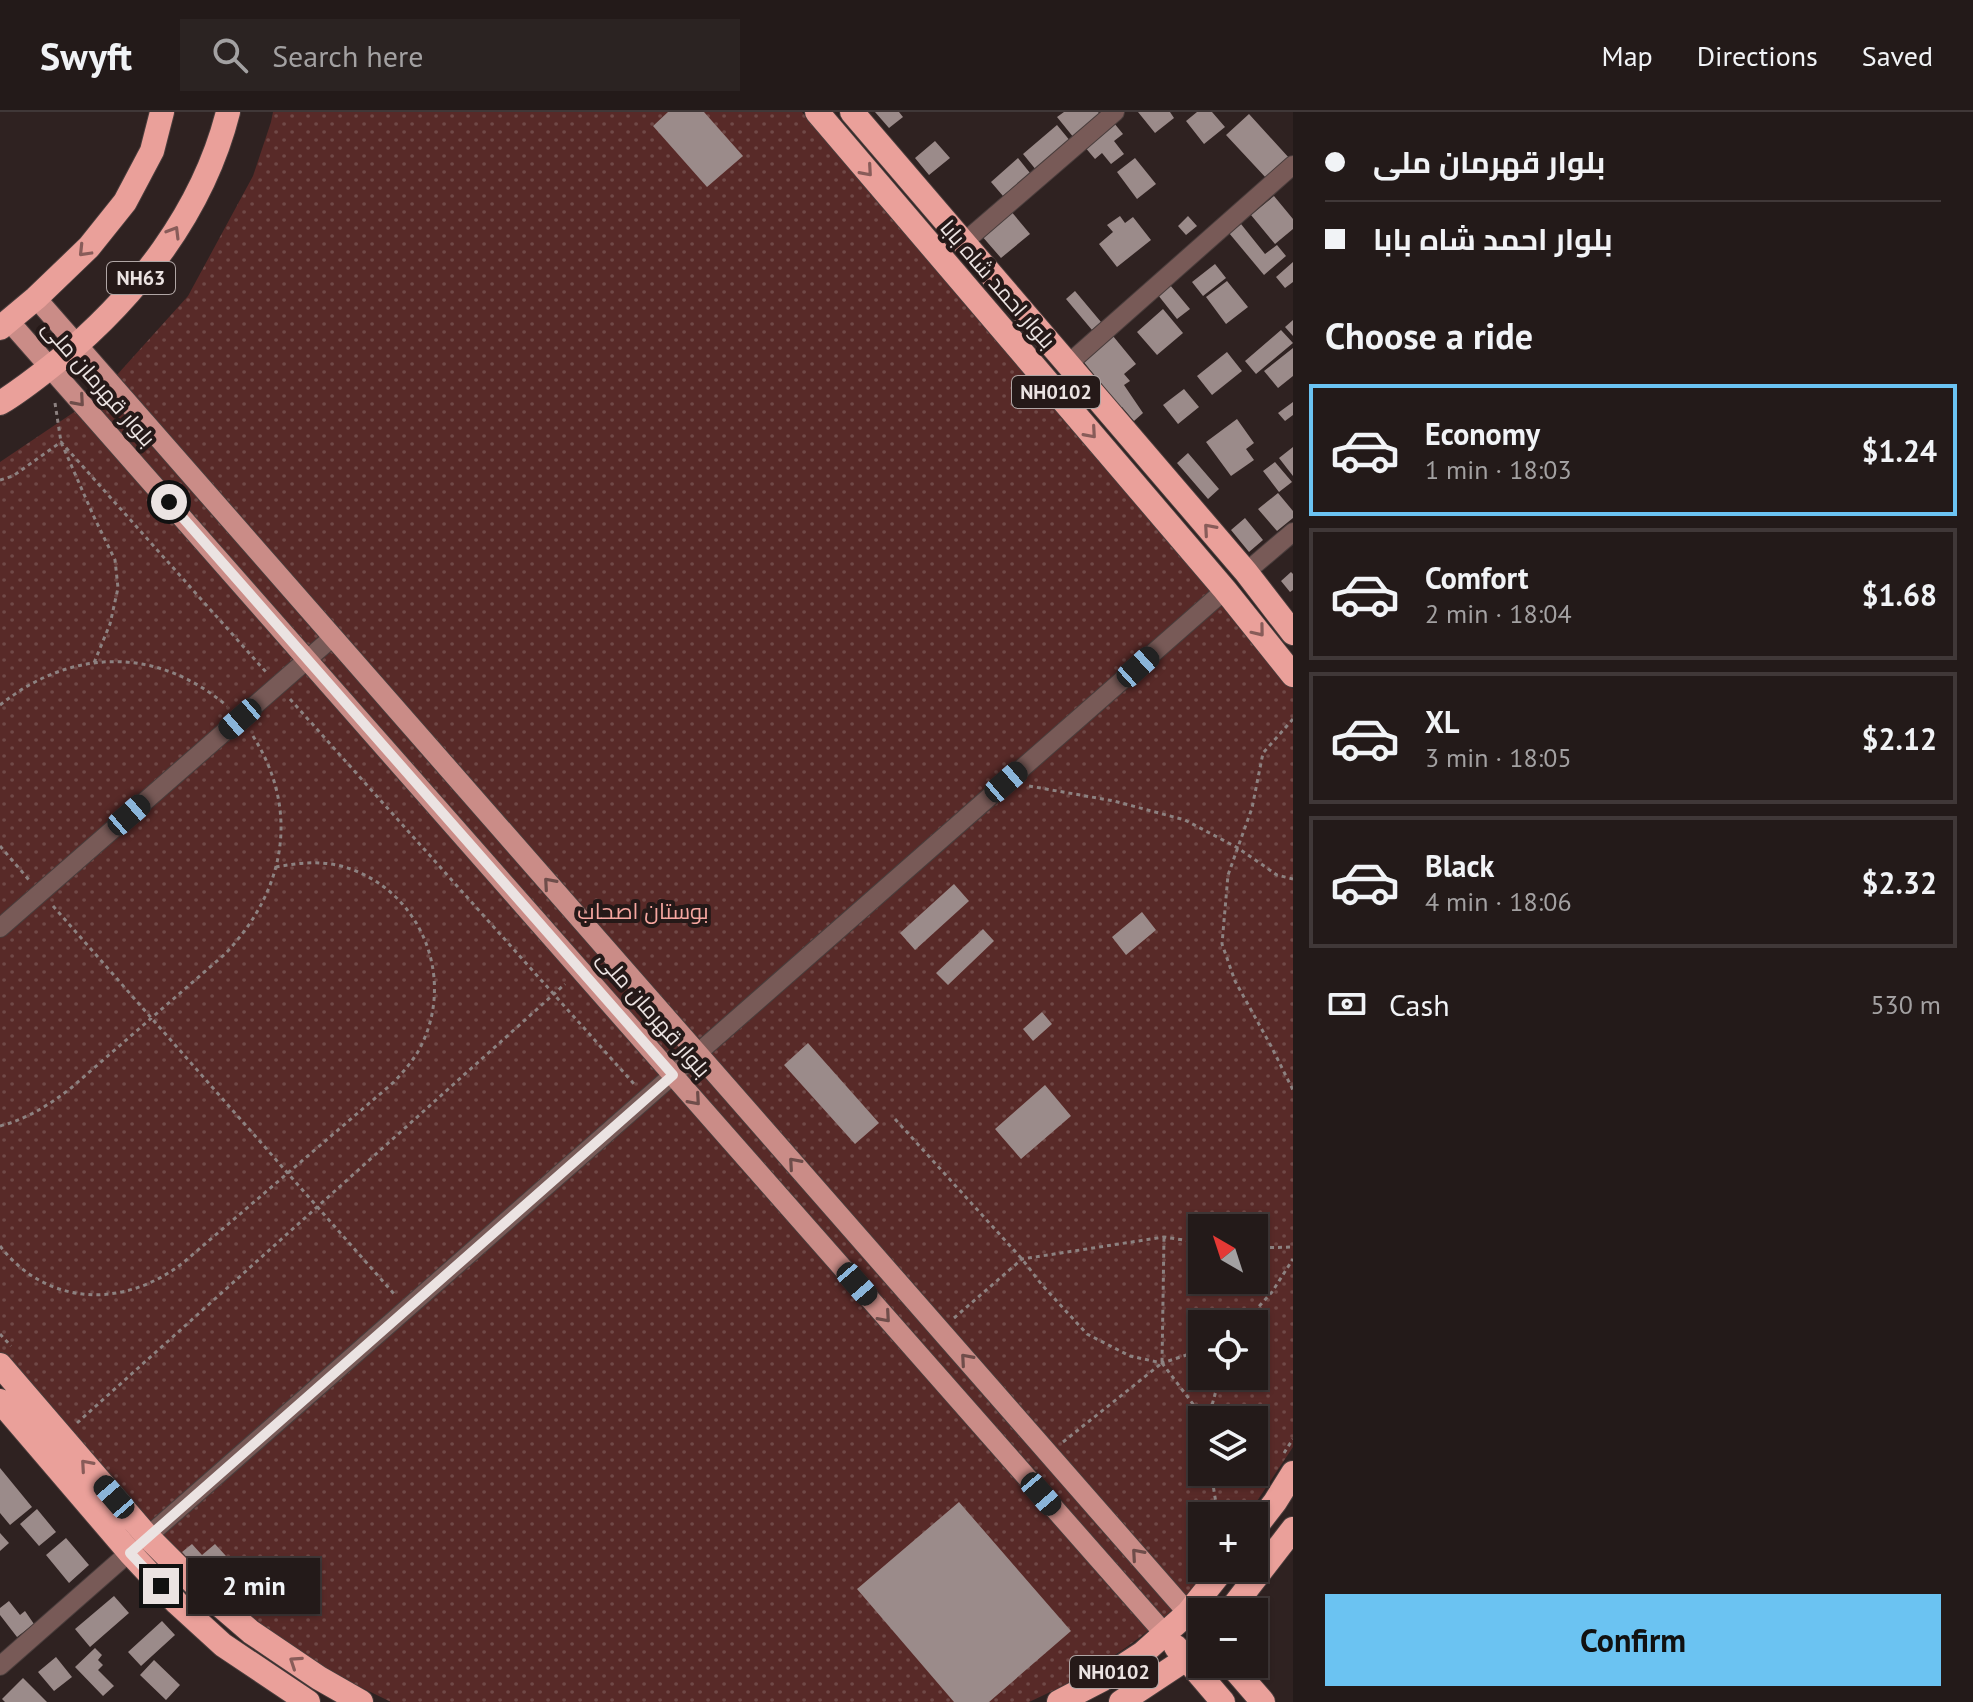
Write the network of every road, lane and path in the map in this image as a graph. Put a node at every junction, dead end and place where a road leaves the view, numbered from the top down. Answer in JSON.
{"nodes":[{"id":1,"x":162,"y":112,"type":"edge"},
{"id":2,"x":228,"y":112,"type":"edge"},
{"id":3,"x":817,"y":112,"type":"edge"},
{"id":4,"x":852,"y":112,"type":"edge"},
{"id":5,"x":1115,"y":112,"type":"edge"},
{"id":6,"x":1293,"y":165,"type":"edge"},
{"id":7,"x":963,"y":243,"type":"junction"},
{"id":8,"x":36,"y":298,"type":"junction"},
{"id":9,"x":5,"y":324,"type":"edge"},
{"id":10,"x":77,"y":345,"type":"junction"},
{"id":11,"x":1068,"y":364,"type":"junction"},
{"id":12,"x":50,"y":367,"type":"junction"},
{"id":13,"x":0,"y":403,"type":"edge"},
{"id":14,"x":61,"y":442,"type":"junction"},
{"id":15,"x":0,"y":480,"type":"edge"},
{"id":16,"x":1293,"y":532,"type":"edge"},
{"id":17,"x":1246,"y":572,"type":"junction"},
{"id":18,"x":1225,"y":590,"type":"junction"},
{"id":19,"x":1293,"y":633,"type":"edge"},
{"id":20,"x":333,"y":637,"type":"junction"},
{"id":21,"x":307,"y":660,"type":"junction"},
{"id":22,"x":94,"y":663,"type":"junction"},
{"id":23,"x":1293,"y":675,"type":"edge"},
{"id":24,"x":278,"y":686,"type":"junction"},
{"id":25,"x":0,"y":705,"type":"edge"},
{"id":26,"x":240,"y":719,"type":"junction"},
{"id":27,"x":1293,"y":719,"type":"edge"},
{"id":28,"x":1006,"y":782,"type":"junction"},
{"id":29,"x":0,"y":846,"type":"edge"},
{"id":30,"x":1238,"y":848,"type":"junction"},
{"id":31,"x":276,"y":867,"type":"junction"},
{"id":32,"x":1293,"y":879,"type":"edge"},
{"id":33,"x":40,"y":892,"type":"junction"},
{"id":34,"x":0,"y":928,"type":"edge"},
{"id":35,"x":580,"y":970,"type":"junction"},
{"id":36,"x":553,"y":994,"type":"junction"},
{"id":37,"x":151,"y":1018,"type":"junction"},
{"id":38,"x":698,"y":1053,"type":"junction"},
{"id":39,"x":673,"y":1075,"type":"junction"},
{"id":40,"x":635,"y":1086,"type":"dead end"},
{"id":41,"x":1293,"y":1090,"type":"edge"},
{"id":42,"x":895,"y":1119,"type":"dead end"},
{"id":43,"x":0,"y":1126,"type":"edge"},
{"id":44,"x":288,"y":1173,"type":"junction"},
{"id":45,"x":318,"y":1207,"type":"junction"},
{"id":46,"x":1164,"y":1237,"type":"junction"},
{"id":47,"x":1188,"y":1241,"type":"edge"},
{"id":48,"x":0,"y":1246,"type":"edge"},
{"id":49,"x":1293,"y":1247,"type":"edge"},
{"id":50,"x":1268,"y":1248,"type":"edge"},
{"id":51,"x":1022,"y":1259,"type":"junction"},
{"id":52,"x":1293,"y":1259,"type":"edge"},
{"id":53,"x":408,"y":1309,"type":"junction"},
{"id":54,"x":1256,"y":1310,"type":"edge"},
{"id":55,"x":940,"y":1330,"type":"junction"},
{"id":56,"x":0,"y":1334,"type":"edge"},
{"id":57,"x":1188,"y":1355,"type":"edge"},
{"id":58,"x":10,"y":1361,"type":"edge"},
{"id":59,"x":1162,"y":1363,"type":"junction"},
{"id":60,"x":0,"y":1401,"type":"edge"},
{"id":61,"x":1196,"y":1406,"type":"edge"},
{"id":62,"x":62,"y":1437,"type":"junction"},
{"id":63,"x":1049,"y":1454,"type":"junction"},
{"id":64,"x":1293,"y":1473,"type":"edge"},
{"id":65,"x":1268,"y":1511,"type":"edge"},
{"id":66,"x":1293,"y":1529,"type":"edge"},
{"id":67,"x":139,"y":1545,"type":"junction"},
{"id":68,"x":1240,"y":1598,"type":"edge"},
{"id":69,"x":1188,"y":1613,"type":"edge"},
{"id":70,"x":1188,"y":1624,"type":"edge"},
{"id":71,"x":1164,"y":1633,"type":"junction"},
{"id":72,"x":1188,"y":1648,"type":"edge"},
{"id":73,"x":1188,"y":1656,"type":"edge"},
{"id":74,"x":0,"y":1666,"type":"edge"},
{"id":75,"x":1209,"y":1678,"type":"edge"},
{"id":76,"x":1242,"y":1678,"type":"edge"},
{"id":77,"x":308,"y":1702,"type":"edge"},
{"id":78,"x":361,"y":1702,"type":"edge"},
{"id":79,"x":1059,"y":1702,"type":"edge"},
{"id":80,"x":1121,"y":1702,"type":"edge"},
{"id":81,"x":1223,"y":1702,"type":"edge"},
{"id":82,"x":1263,"y":1702,"type":"edge"}],
"edges":[{"from":1,"to":8,"type":"highway","number":"NH63","one_way":true},
{"from":10,"to":2,"type":"highway","number":"NH63","one_way":true},
{"from":3,"to":18,"type":"highway","name":"بلوار احمد شاه بابا","number":"NH0102","one_way":true},
{"from":4,"to":7,"type":"highway","name":"بلوار احمد شاه بابا","number":"NH0102"},
{"from":5,"to":7,"type":"street"},
{"from":6,"to":11,"type":"street"},
{"from":7,"to":11,"type":"highway","name":"بلوار احمد شاه بابا","number":"NH0102"},
{"from":8,"to":9,"type":"highway","number":"NH63"},
{"from":8,"to":10,"type":"main road"},
{"from":9,"to":12,"type":"main road","name":"بلوار قهرمان ملی"},
{"from":10,"to":12,"type":"highway","number":"NH63"},
{"from":10,"to":20,"type":"main road"},
{"from":17,"to":11,"type":"highway","name":"بلوار احمد شاه بابا","number":"NH0102","one_way":true},
{"from":12,"to":13,"type":"highway","number":"NH63"},
{"from":12,"to":14,"type":"path"},
{"from":12,"to":21,"type":"main road","name":"بلوار قهرمان ملی","one_way":true},
{"from":14,"to":15,"type":"path"},
{"from":14,"to":22,"type":"path"},
{"from":14,"to":24,"type":"path"},
{"from":16,"to":17,"type":"street"},
{"from":17,"to":19,"type":"highway","name":"بلوار احمد شاه بابا","number":"NH0102"},
{"from":18,"to":23,"type":"highway","name":"بلوار احمد شاه بابا","number":"NH0102","one_way":true},
{"from":18,"to":28,"type":"street"},
{"from":20,"to":21,"type":"street"},
{"from":38,"to":20,"type":"main road","one_way":true},
{"from":21,"to":24,"type":"street"},
{"from":21,"to":35,"type":"main road","name":"بلوار قهرمان ملی"},
{"from":22,"to":25,"type":"path"},
{"from":22,"to":26,"type":"path"},
{"from":24,"to":26,"type":"street"},
{"from":24,"to":36,"type":"path"},
{"from":26,"to":31,"type":"path"},
{"from":26,"to":33,"type":"street"},
{"from":27,"to":30,"type":"path"},
{"from":28,"to":30,"type":"path"},
{"from":28,"to":38,"type":"street"},
{"from":29,"to":33,"type":"path"},
{"from":30,"to":32,"type":"path"},
{"from":30,"to":41,"type":"path"},
{"from":31,"to":37,"type":"path"},
{"from":31,"to":44,"type":"path"},
{"from":33,"to":34,"type":"street"},
{"from":33,"to":37,"type":"path"},
{"from":35,"to":36,"type":"path"},
{"from":35,"to":39,"type":"main road","name":"بلوار قهرمان ملی"},
{"from":36,"to":40,"type":"path"},
{"from":36,"to":45,"type":"path"},
{"from":37,"to":43,"type":"path"},
{"from":37,"to":44,"type":"path"},
{"from":38,"to":39,"type":"street"},
{"from":55,"to":38,"type":"main road","one_way":true},
{"from":39,"to":53,"type":"street"},
{"from":39,"to":71,"type":"main road","name":"بلوار قهرمان ملی","one_way":true},
{"from":42,"to":51,"type":"path"},
{"from":44,"to":45,"type":"path"},
{"from":44,"to":48,"type":"path"},
{"from":45,"to":53,"type":"path"},
{"from":45,"to":62,"type":"path"},
{"from":46,"to":47,"type":"path"},
{"from":46,"to":51,"type":"path"},
{"from":46,"to":59,"type":"path"},
{"from":49,"to":50,"type":"path"},
{"from":51,"to":55,"type":"path"},
{"from":51,"to":59,"type":"path"},
{"from":52,"to":54,"type":"path"},
{"from":53,"to":67,"type":"street"},
{"from":63,"to":55,"type":"main road","one_way":true},
{"from":56,"to":58,"type":"path"},
{"from":57,"to":59,"type":"path"},
{"from":58,"to":62,"type":"highway"},
{"from":59,"to":61,"type":"path"},
{"from":59,"to":63,"type":"path"},
{"from":60,"to":67,"type":"highway"},
{"from":67,"to":62,"type":"highway","one_way":true},
{"from":69,"to":63,"type":"main road","one_way":true},
{"from":64,"to":65,"type":"highway"},
{"from":66,"to":68,"type":"highway"},
{"from":67,"to":74,"type":"street"},
{"from":67,"to":77,"type":"highway"},
{"from":78,"to":67,"type":"highway","one_way":true},
{"from":70,"to":71,"type":"highway","number":"NH0102"},
{"from":71,"to":72,"type":"highway","number":"NH0102"},
{"from":71,"to":79,"type":"highway","number":"NH0102"},
{"from":73,"to":80,"type":"highway","number":"NH0102"},
{"from":75,"to":81,"type":"highway","number":"NH0102"},
{"from":76,"to":82,"type":"highway"}]}
